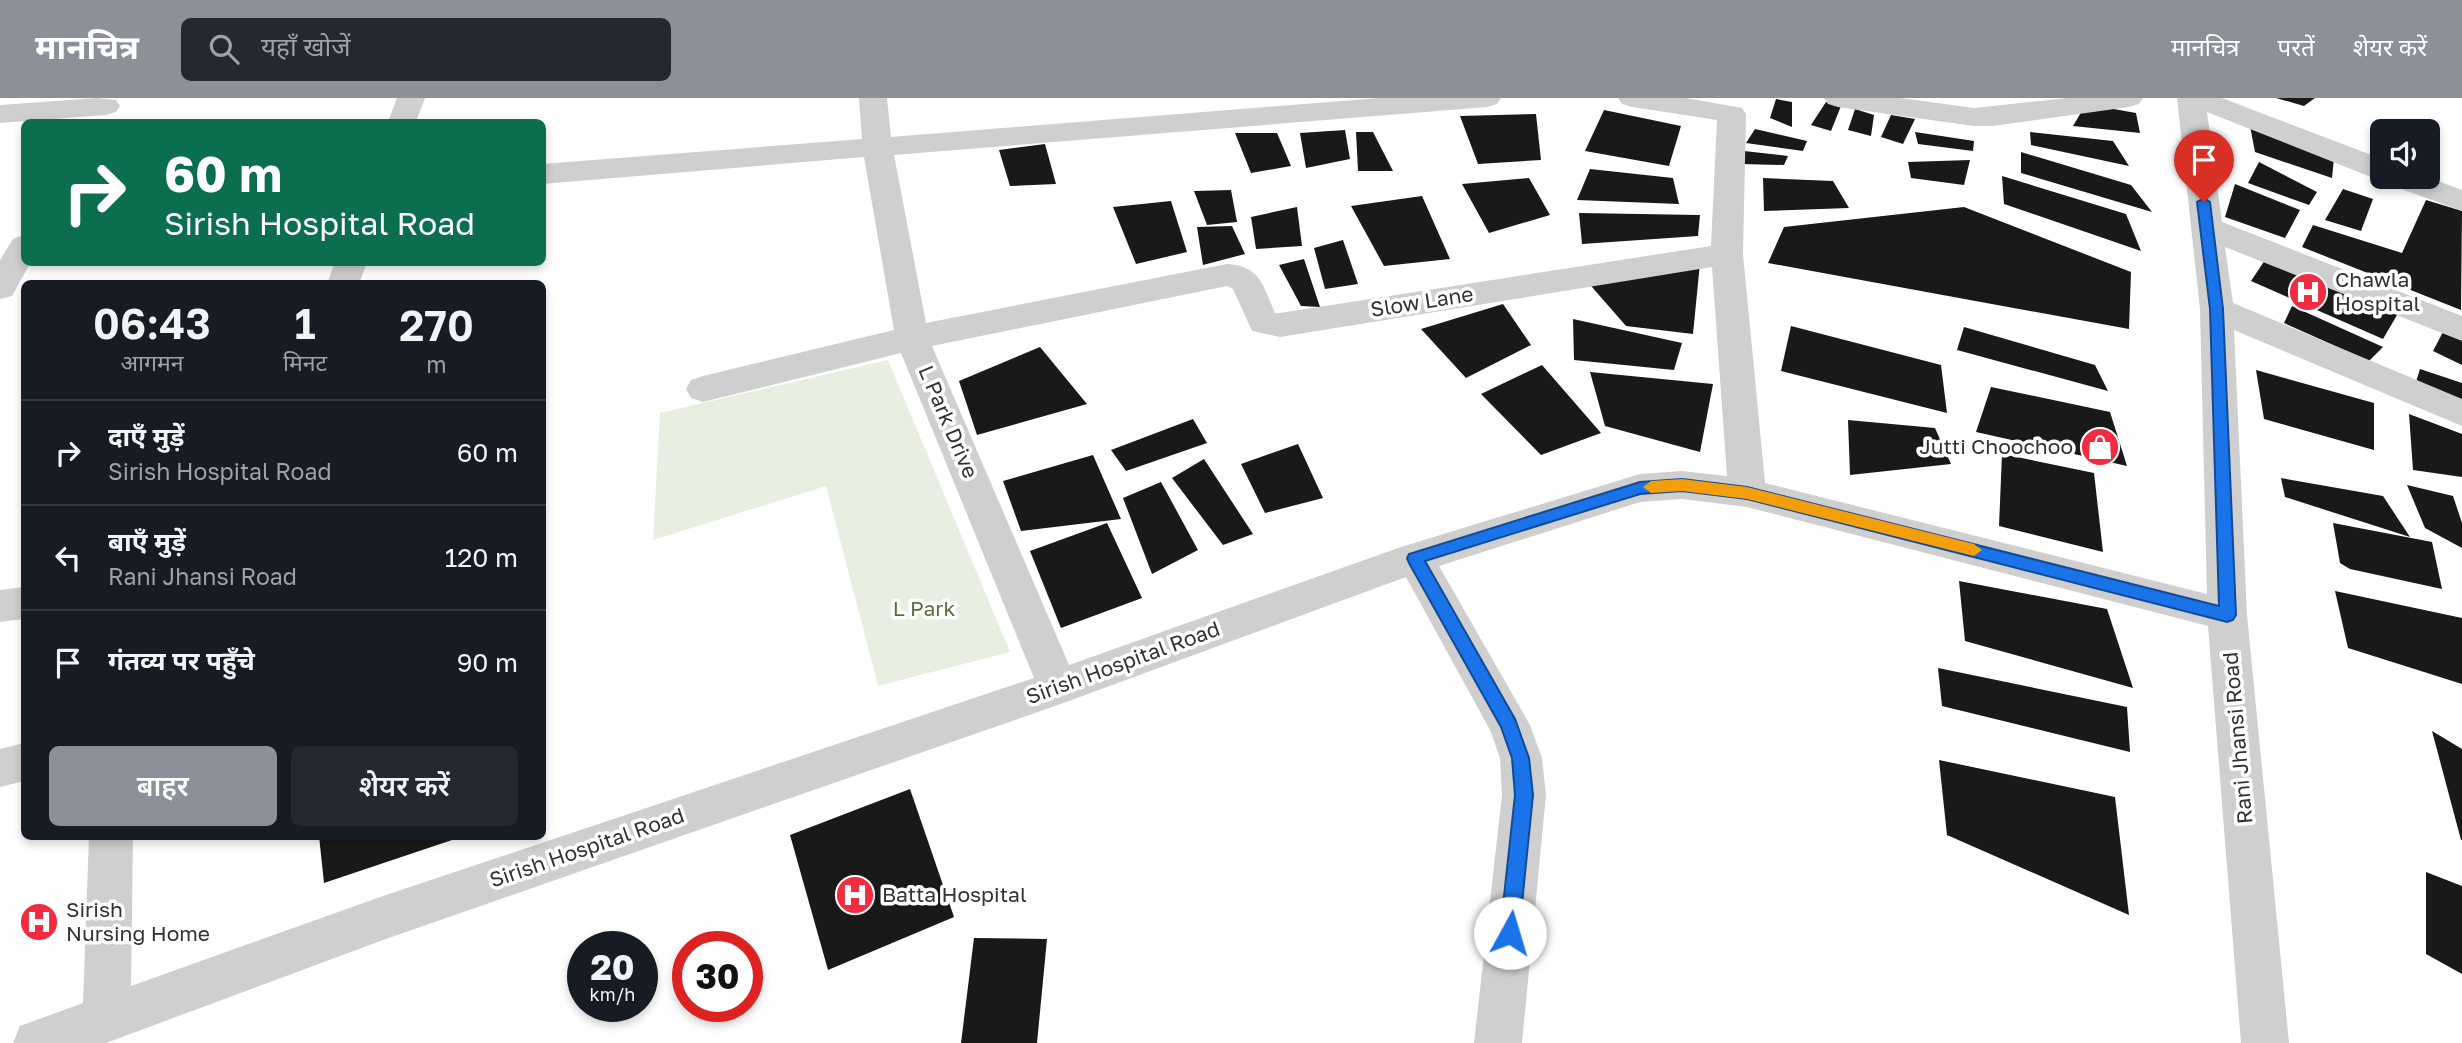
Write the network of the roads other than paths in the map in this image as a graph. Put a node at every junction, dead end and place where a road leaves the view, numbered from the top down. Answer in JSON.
{"nodes":[{"id":1,"x":411,"y":98,"type":"edge"},
{"id":2,"x":873,"y":98,"type":"edge"},
{"id":3,"x":1487,"y":98,"type":"edge"},
{"id":4,"x":1632,"y":98,"type":"edge"},
{"id":5,"x":1838,"y":98,"type":"edge"},
{"id":6,"x":2129,"y":98,"type":"edge"},
{"id":7,"x":2194,"y":98,"type":"edge"},
{"id":8,"x":1732,"y":106,"type":"edge"},
{"id":9,"x":105,"y":109,"type":"edge"},
{"id":10,"x":0,"y":114,"type":"edge"},
{"id":11,"x":403,"y":119,"type":"edge"},
{"id":12,"x":877,"y":145,"type":"junction"},
{"id":13,"x":2370,"y":165,"type":"edge"},
{"id":14,"x":546,"y":174,"type":"edge"},
{"id":15,"x":2430,"y":189,"type":"edge"},
{"id":16,"x":2462,"y":201,"type":"edge"},
{"id":17,"x":2207,"y":228,"type":"junction"},
{"id":18,"x":21,"y":251,"type":"edge"},
{"id":19,"x":1727,"y":254,"type":"junction"},
{"id":20,"x":1,"y":284,"type":"edge"},
{"id":21,"x":2217,"y":309,"type":"junction"},
{"id":22,"x":2462,"y":329,"type":"edge"},
{"id":23,"x":912,"y":338,"type":"junction"},
{"id":24,"x":703,"y":389,"type":"dead end"},
{"id":25,"x":2462,"y":413,"type":"edge"},
{"id":26,"x":1747,"y":493,"type":"junction"},
{"id":27,"x":1415,"y":558,"type":"junction"},
{"id":28,"x":21,"y":603,"type":"edge"},
{"id":29,"x":0,"y":606,"type":"edge"},
{"id":30,"x":2227,"y":615,"type":"junction"},
{"id":31,"x":1058,"y":687,"type":"junction"},
{"id":32,"x":21,"y":763,"type":"edge"},
{"id":33,"x":0,"y":768,"type":"edge"},
{"id":34,"x":111,"y":840,"type":"edge"},
{"id":35,"x":106,"y":1019,"type":"junction"},
{"id":36,"x":37,"y":1043,"type":"edge"},
{"id":37,"x":1498,"y":1043,"type":"edge"},
{"id":38,"x":2265,"y":1043,"type":"edge"}],
"edges":[{"from":1,"to":11,"type":"street"},
{"from":2,"to":12,"type":"street","name":"L Park Drive"},
{"from":3,"to":12,"type":"street"},
{"from":4,"to":8,"type":"street"},
{"from":5,"to":6,"type":"street"},
{"from":7,"to":13,"type":"street"},
{"from":7,"to":17,"type":"street","name":"Rani Jhansi Road"},
{"from":8,"to":19,"type":"street"},
{"from":9,"to":10,"type":"street"},
{"from":12,"to":14,"type":"street"},
{"from":12,"to":23,"type":"street","name":"L Park Drive"},
{"from":15,"to":16,"type":"street"},
{"from":17,"to":21,"type":"street","name":"Rani Jhansi Road"},
{"from":17,"to":22,"type":"street"},
{"from":18,"to":20,"type":"street"},
{"from":19,"to":23,"type":"street","name":"Slow Lane"},
{"from":19,"to":26,"type":"street"},
{"from":21,"to":25,"type":"street"},
{"from":21,"to":30,"type":"street","name":"Rani Jhansi Road"},
{"from":23,"to":24,"type":"street"},
{"from":23,"to":31,"type":"street","name":"L Park Drive"},
{"from":26,"to":27,"type":"street","name":"Sirish Hospital Road"},
{"from":26,"to":30,"type":"street","name":"Sirish Hospital Road"},
{"from":27,"to":31,"type":"street","name":"Sirish Hospital Road"},
{"from":27,"to":37,"type":"street"},
{"from":28,"to":29,"type":"street"},
{"from":30,"to":38,"type":"street","name":"Rani Jhansi Road"},
{"from":31,"to":35,"type":"street","name":"Sirish Hospital Road"},
{"from":32,"to":33,"type":"street"},
{"from":34,"to":35,"type":"street"},
{"from":35,"to":36,"type":"street","name":"Sirish Hospital Road"}]}
